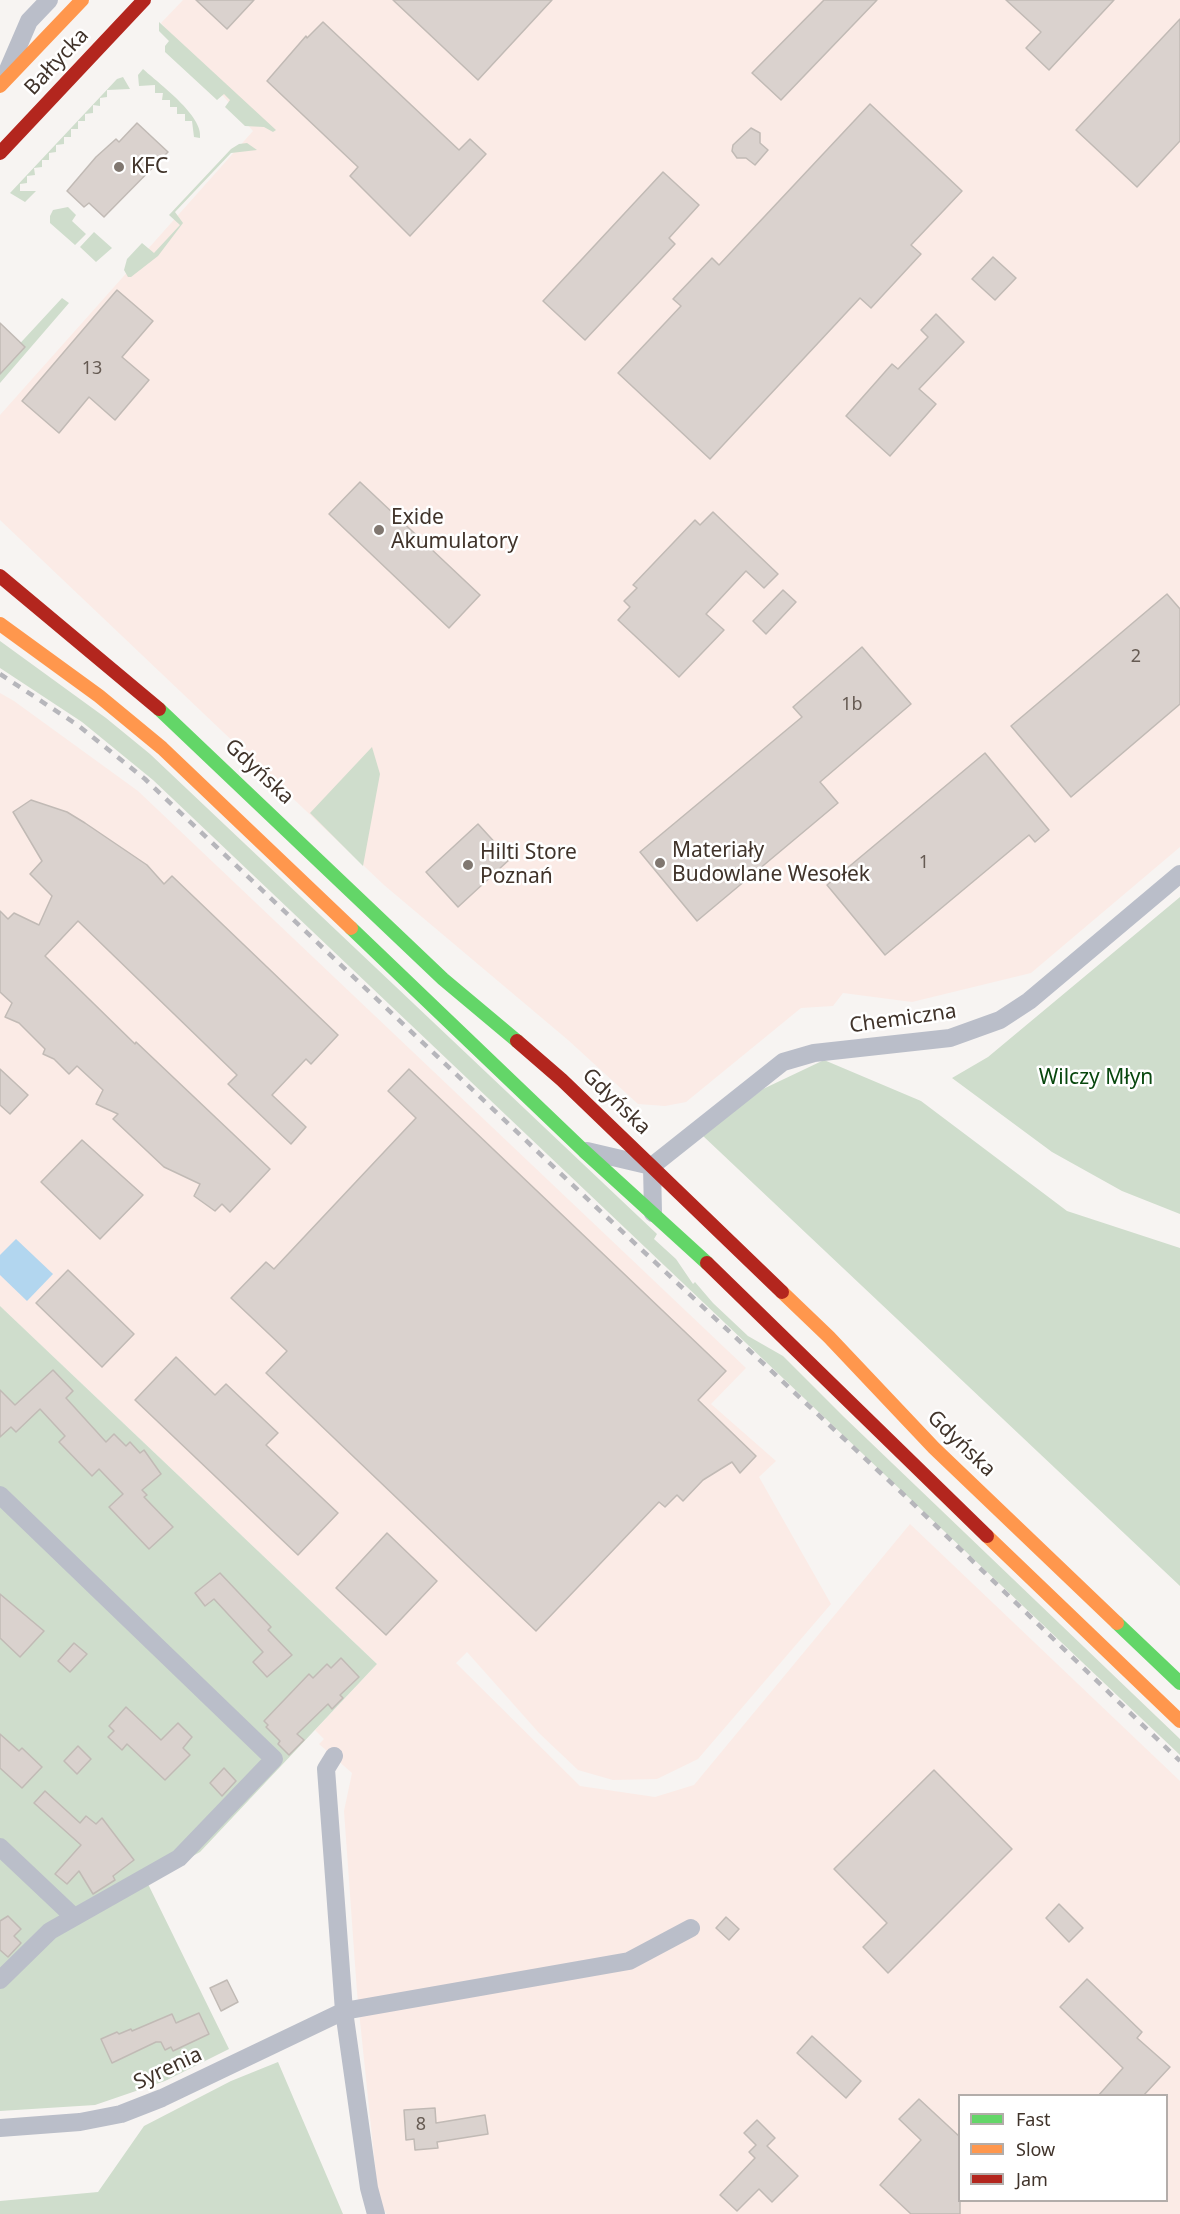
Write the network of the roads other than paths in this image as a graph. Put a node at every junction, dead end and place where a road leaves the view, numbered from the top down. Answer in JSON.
{"nodes":[{"id":1,"x":49,"y":0,"type":"edge"},
{"id":2,"x":82,"y":0,"type":"edge"},
{"id":3,"x":144,"y":0,"type":"edge"},
{"id":4,"x":1,"y":85,"type":"edge"},
{"id":5,"x":0,"y":153,"type":"edge"},
{"id":6,"x":0,"y":576,"type":"edge"},
{"id":7,"x":0,"y":624,"type":"edge"},
{"id":8,"x":1180,"y":874,"type":"edge"},
{"id":9,"x":584,"y":1150,"type":"junction"},
{"id":10,"x":652,"y":1166,"type":"junction"},
{"id":11,"x":653,"y":1214,"type":"junction"},
{"id":12,"x":0,"y":1495,"type":"edge"},
{"id":13,"x":1180,"y":1683,"type":"edge"},
{"id":14,"x":1180,"y":1721,"type":"edge"},
{"id":15,"x":334,"y":1756,"type":"dead end"},
{"id":16,"x":0,"y":1847,"type":"edge"},
{"id":17,"x":74,"y":1917,"type":"junction"},
{"id":18,"x":691,"y":1928,"type":"dead end"},
{"id":19,"x":0,"y":1980,"type":"edge"},
{"id":20,"x":344,"y":2011,"type":"junction"},
{"id":21,"x":0,"y":2128,"type":"edge"},
{"id":22,"x":376,"y":2214,"type":"edge"}],
"edges":[{"from":1,"to":4,"type":"street"},
{"from":2,"to":4,"type":"main road","name":"Bałtycka"},
{"from":3,"to":5,"type":"main road","name":"Bałtycka"},
{"from":6,"to":10,"type":"main road","name":"Gdyńska"},
{"from":7,"to":9,"type":"main road"},
{"from":8,"to":10,"type":"street","name":"Chemiczna"},
{"from":9,"to":10,"type":"street"},
{"from":9,"to":11,"type":"main road"},
{"from":10,"to":11,"type":"street"},
{"from":10,"to":13,"type":"main road","name":"Gdyńska"},
{"from":11,"to":14,"type":"main road"},
{"from":12,"to":17,"type":"street"},
{"from":15,"to":20,"type":"street"},
{"from":16,"to":17,"type":"street"},
{"from":17,"to":19,"type":"street"},
{"from":18,"to":20,"type":"street","name":"Syrenia"},
{"from":20,"to":21,"type":"street","name":"Syrenia"},
{"from":20,"to":22,"type":"street"}]}
